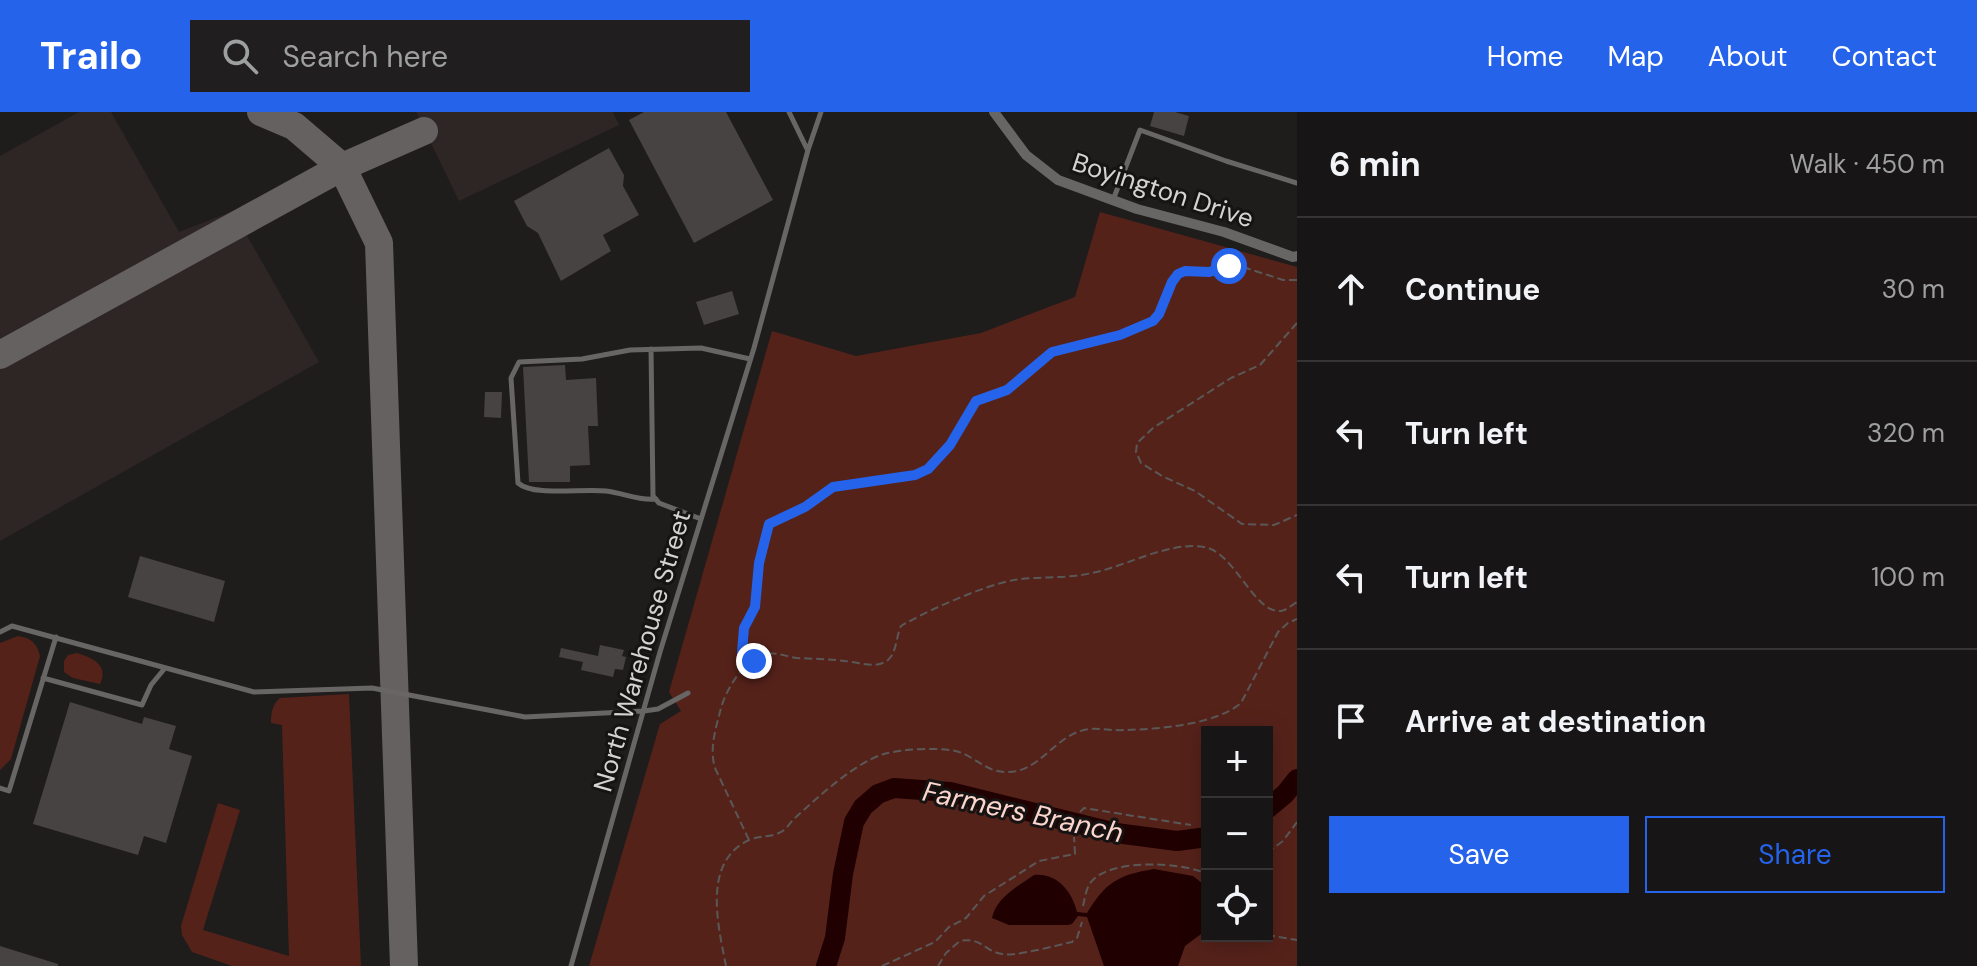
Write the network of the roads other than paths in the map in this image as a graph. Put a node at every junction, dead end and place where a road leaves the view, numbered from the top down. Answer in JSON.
{"nodes":[{"id":1,"x":789,"y":112,"type":"edge"},
{"id":2,"x":821,"y":112,"type":"edge"},
{"id":3,"x":994,"y":112,"type":"edge"},
{"id":4,"x":808,"y":150,"type":"junction"},
{"id":5,"x":1297,"y":183,"type":"edge"},
{"id":6,"x":1112,"y":201,"type":"junction"},
{"id":7,"x":1297,"y":256,"type":"edge"},
{"id":8,"x":651,"y":349,"type":"junction"},
{"id":9,"x":750,"y":359,"type":"junction"},
{"id":10,"x":656,"y":499,"type":"junction"},
{"id":11,"x":701,"y":519,"type":"junction"},
{"id":12,"x":0,"y":632,"type":"edge"},
{"id":13,"x":56,"y":637,"type":"junction"},
{"id":14,"x":166,"y":667,"type":"junction"},
{"id":15,"x":43,"y":678,"type":"junction"},
{"id":16,"x":688,"y":693,"type":"dead end"},
{"id":17,"x":644,"y":711,"type":"junction"},
{"id":18,"x":0,"y":788,"type":"edge"},
{"id":19,"x":571,"y":966,"type":"edge"}],
"edges":[{"from":1,"to":4,"type":"lane"},
{"from":2,"to":4,"type":"lane","name":"North Warehouse Street"},
{"from":3,"to":6,"type":"street","name":"Boyington Drive"},
{"from":4,"to":9,"type":"lane","name":"North Warehouse Street"},
{"from":5,"to":6,"type":"lane"},
{"from":6,"to":7,"type":"street","name":"Boyington Drive"},
{"from":8,"to":9,"type":"lane"},
{"from":8,"to":10,"type":"lane"},
{"from":8,"to":10,"type":"lane"},
{"from":9,"to":11,"type":"lane","name":"North Warehouse Street"},
{"from":10,"to":11,"type":"lane"},
{"from":11,"to":17,"type":"lane","name":"North Warehouse Street"},
{"from":12,"to":13,"type":"lane"},
{"from":13,"to":14,"type":"lane"},
{"from":13,"to":15,"type":"lane"},
{"from":14,"to":15,"type":"lane"},
{"from":14,"to":17,"type":"lane"},
{"from":15,"to":18,"type":"lane"},
{"from":16,"to":17,"type":"lane"},
{"from":17,"to":19,"type":"lane","name":"North Warehouse Street"}]}
